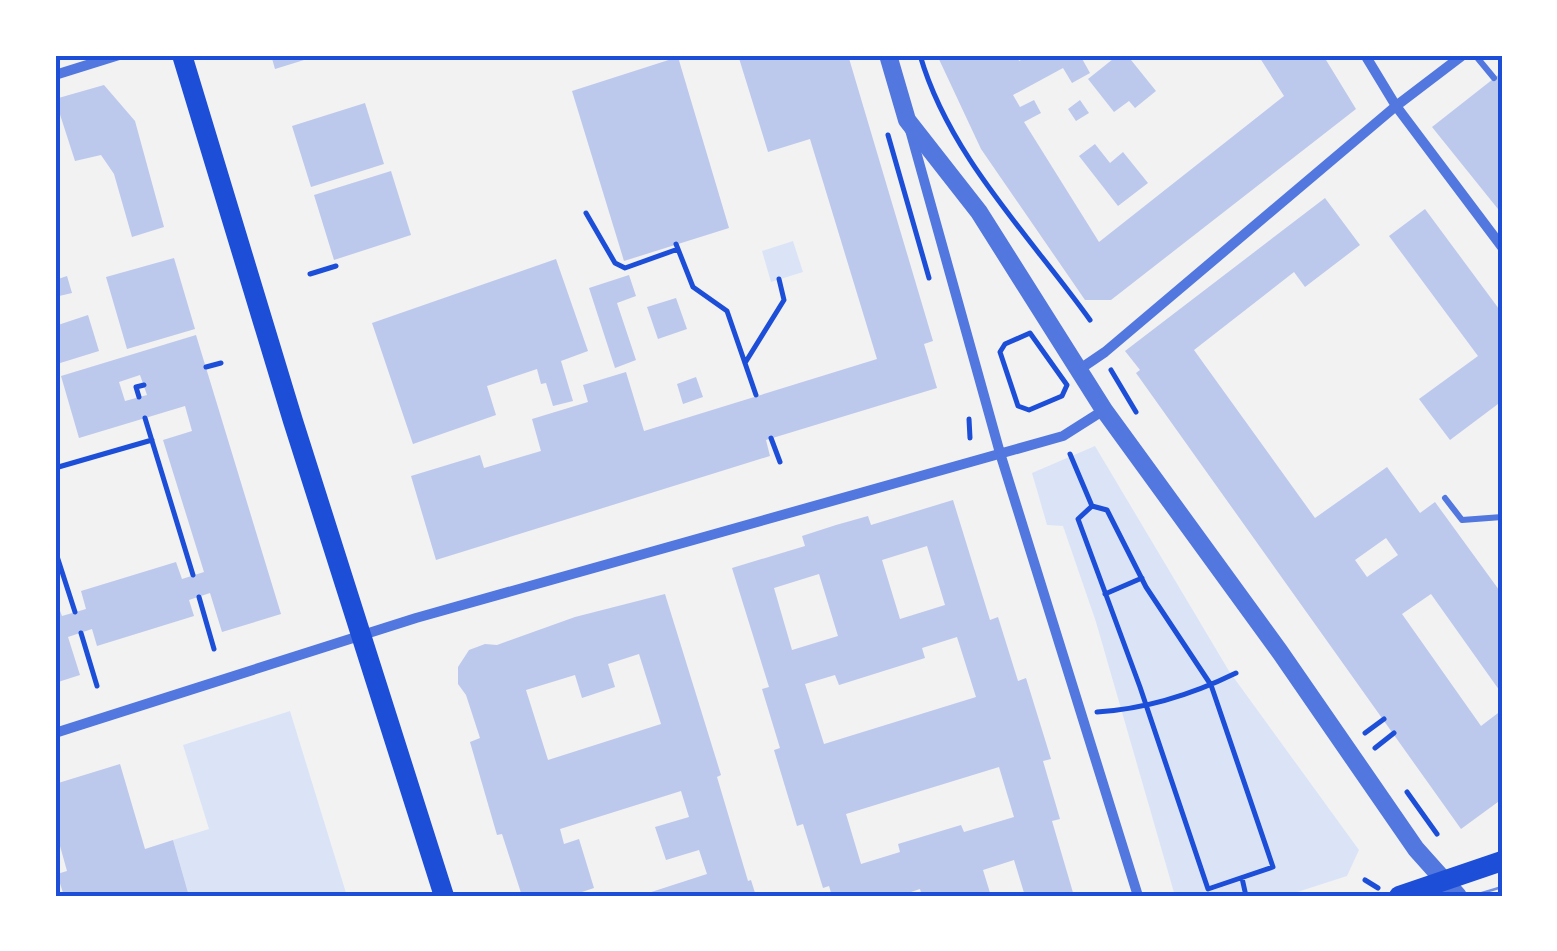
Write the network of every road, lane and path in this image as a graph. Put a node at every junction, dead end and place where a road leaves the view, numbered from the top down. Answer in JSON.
{"nodes":[{"id":1,"x":119,"y":55,"type":"edge"},
{"id":2,"x":182,"y":55,"type":"edge"},
{"id":3,"x":888,"y":55,"type":"edge"},
{"id":4,"x":920,"y":55,"type":"edge"},
{"id":5,"x":1365,"y":55,"type":"edge"},
{"id":6,"x":1463,"y":55,"type":"edge"},
{"id":7,"x":1475,"y":55,"type":"edge"},
{"id":8,"x":55,"y":75,"type":"edge"},
{"id":9,"x":1494,"y":78,"type":"dead end"},
{"id":10,"x":1396,"y":106,"type":"junction"},
{"id":11,"x":907,"y":120,"type":"junction"},
{"id":12,"x":887,"y":131,"type":"dead end"},
{"id":13,"x":586,"y":214,"type":"dead end"},
{"id":14,"x":1502,"y":247,"type":"edge"},
{"id":15,"x":336,"y":266,"type":"dead end"},
{"id":16,"x":310,"y":274,"type":"dead end"},
{"id":17,"x":929,"y":278,"type":"dead end"},
{"id":18,"x":779,"y":279,"type":"dead end"},
{"id":19,"x":1090,"y":320,"type":"dead end"},
{"id":20,"x":220,"y":363,"type":"dead end"},
{"id":21,"x":745,"y":363,"type":"junction"},
{"id":22,"x":206,"y":367,"type":"dead end"},
{"id":23,"x":1110,"y":368,"type":"dead end"},
{"id":24,"x":1080,"y":369,"type":"junction"},
{"id":25,"x":144,"y":385,"type":"dead end"},
{"id":26,"x":756,"y":395,"type":"dead end"},
{"id":27,"x":139,"y":397,"type":"dead end"},
{"id":28,"x":1050,"y":403,"type":"joint"},
{"id":29,"x":966,"y":406,"type":"dead end"},
{"id":30,"x":1104,"y":410,"type":"junction"},
{"id":31,"x":145,"y":418,"type":"dead end"},
{"id":32,"x":1145,"y":427,"type":"dead end"},
{"id":33,"x":772,"y":438,"type":"dead end"},
{"id":34,"x":970,"y":438,"type":"dead end"},
{"id":35,"x":152,"y":440,"type":"junction"},
{"id":36,"x":1000,"y":453,"type":"junction"},
{"id":37,"x":1070,"y":453,"type":"dead end"},
{"id":38,"x":780,"y":462,"type":"dead end"},
{"id":39,"x":55,"y":468,"type":"edge"},
{"id":40,"x":1445,"y":498,"type":"dead end"},
{"id":41,"x":1092,"y":506,"type":"junction"},
{"id":42,"x":1502,"y":518,"type":"edge"},
{"id":43,"x":55,"y":550,"type":"edge"},
{"id":44,"x":193,"y":575,"type":"dead end"},
{"id":45,"x":1142,"y":578,"type":"junction"},
{"id":46,"x":1105,"y":594,"type":"junction"},
{"id":47,"x":199,"y":596,"type":"dead end"},
{"id":48,"x":74,"y":612,"type":"dead end"},
{"id":49,"x":81,"y":633,"type":"dead end"},
{"id":50,"x":362,"y":634,"type":"junction"},
{"id":51,"x":214,"y":648,"type":"dead end"},
{"id":52,"x":1236,"y":673,"type":"dead end"},
{"id":53,"x":1211,"y":685,"type":"junction"},
{"id":54,"x":98,"y":686,"type":"dead end"},
{"id":55,"x":1146,"y":707,"type":"junction"},
{"id":56,"x":1121,"y":711,"type":"dead end"},
{"id":57,"x":1384,"y":720,"type":"dead end"},
{"id":58,"x":55,"y":732,"type":"edge"},
{"id":59,"x":1365,"y":733,"type":"dead end"},
{"id":60,"x":1394,"y":734,"type":"dead end"},
{"id":61,"x":1375,"y":748,"type":"dead end"},
{"id":62,"x":1502,"y":861,"type":"edge"},
{"id":63,"x":1242,"y":878,"type":"junction"},
{"id":64,"x":1365,"y":880,"type":"dead end"},
{"id":65,"x":1378,"y":888,"type":"dead end"},
{"id":66,"x":1450,"y":888,"type":"edge"},
{"id":67,"x":444,"y":896,"type":"edge"},
{"id":68,"x":1138,"y":896,"type":"edge"},
{"id":69,"x":1246,"y":896,"type":"edge"},
{"id":70,"x":1399,"y":896,"type":"edge"}],
"edges":[{"from":1,"to":8,"type":"street"},
{"from":2,"to":50,"type":"main road"},
{"from":3,"to":11,"type":"street"},
{"from":4,"to":19,"type":"path"},
{"from":5,"to":10,"type":"street"},
{"from":6,"to":10,"type":"street"},
{"from":7,"to":9,"type":"lane"},
{"from":10,"to":14,"type":"street"},
{"from":10,"to":24,"type":"street"},
{"from":11,"to":24,"type":"street"},
{"from":11,"to":36,"type":"street"},
{"from":12,"to":17,"type":"path"},
{"from":13,"to":21,"type":"path"},
{"from":15,"to":16,"type":"path"},
{"from":18,"to":21,"type":"path"},
{"from":20,"to":22,"type":"path"},
{"from":21,"to":26,"type":"path"},
{"from":23,"to":32,"type":"path"},
{"from":24,"to":30,"type":"street"},
{"from":25,"to":27,"type":"path"},
{"from":28,"to":28,"type":"path"},
{"from":29,"to":34,"type":"path"},
{"from":30,"to":36,"type":"street"},
{"from":30,"to":66,"type":"street"},
{"from":31,"to":35,"type":"path"},
{"from":33,"to":38,"type":"path"},
{"from":35,"to":39,"type":"path"},
{"from":35,"to":44,"type":"path"},
{"from":36,"to":50,"type":"street"},
{"from":36,"to":68,"type":"street"},
{"from":37,"to":41,"type":"path"},
{"from":40,"to":42,"type":"lane"},
{"from":41,"to":45,"type":"path"},
{"from":41,"to":46,"type":"path"},
{"from":43,"to":48,"type":"path"},
{"from":45,"to":46,"type":"path"},
{"from":45,"to":53,"type":"path"},
{"from":46,"to":55,"type":"path"},
{"from":47,"to":51,"type":"path"},
{"from":49,"to":54,"type":"path"},
{"from":50,"to":58,"type":"street"},
{"from":50,"to":67,"type":"main road"},
{"from":52,"to":53,"type":"path"},
{"from":53,"to":55,"type":"path"},
{"from":53,"to":63,"type":"path"},
{"from":55,"to":56,"type":"path"},
{"from":55,"to":63,"type":"path"},
{"from":57,"to":59,"type":"path"},
{"from":60,"to":61,"type":"path"},
{"from":62,"to":66,"type":"main road"},
{"from":63,"to":69,"type":"path"},
{"from":64,"to":65,"type":"path"},
{"from":66,"to":70,"type":"main road"}]}
